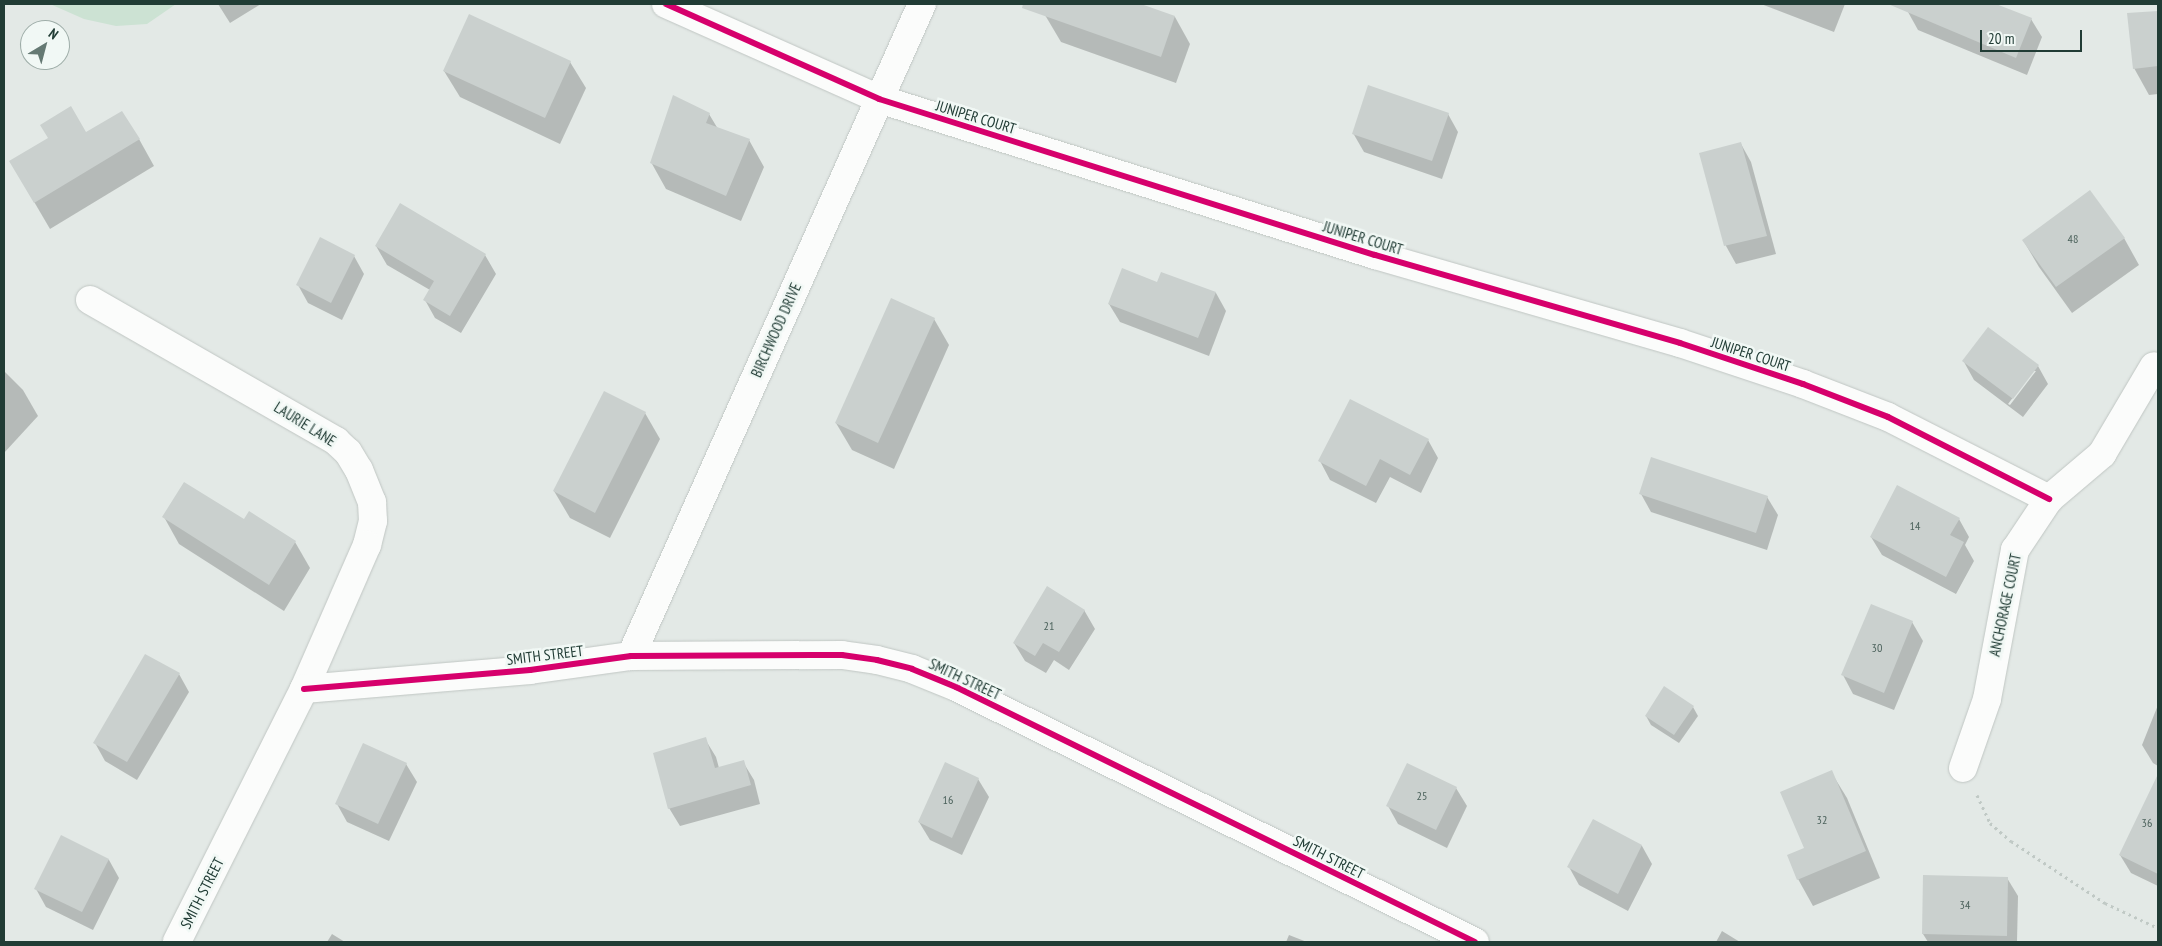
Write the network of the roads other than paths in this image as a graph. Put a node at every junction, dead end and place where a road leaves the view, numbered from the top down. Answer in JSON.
{"nodes":[{"id":1,"x":666,"y":4,"type":"edge"},
{"id":2,"x":922,"y":4,"type":"edge"},
{"id":3,"x":879,"y":99,"type":"junction"},
{"id":4,"x":90,"y":300,"type":"dead end"},
{"id":5,"x":2154,"y":366,"type":"dead end"},
{"id":6,"x":2050,"y":499,"type":"junction"},
{"id":7,"x":631,"y":656,"type":"junction"},
{"id":8,"x":304,"y":689,"type":"junction"},
{"id":9,"x":1963,"y":768,"type":"road end"},
{"id":10,"x":177,"y":942,"type":"edge"},
{"id":11,"x":1475,"y":942,"type":"edge"}],
"edges":[{"from":1,"to":3,"type":"street","name":"JUNIPER COURT"},
{"from":2,"to":3,"type":"street","name":"BIRCHWOOD DRIVE"},
{"from":3,"to":6,"type":"street","name":"JUNIPER COURT"},
{"from":3,"to":7,"type":"street","name":"BIRCHWOOD DRIVE"},
{"from":4,"to":8,"type":"street","name":"LAURIE LANE"},
{"from":5,"to":6,"type":"street","name":"ANCHORAGE COURT"},
{"from":6,"to":9,"type":"street","name":"ANCHORAGE COURT"},
{"from":7,"to":8,"type":"street","name":"SMITH STREET"},
{"from":7,"to":11,"type":"street","name":"SMITH STREET"},
{"from":8,"to":10,"type":"street","name":"SMITH STREET"}]}
